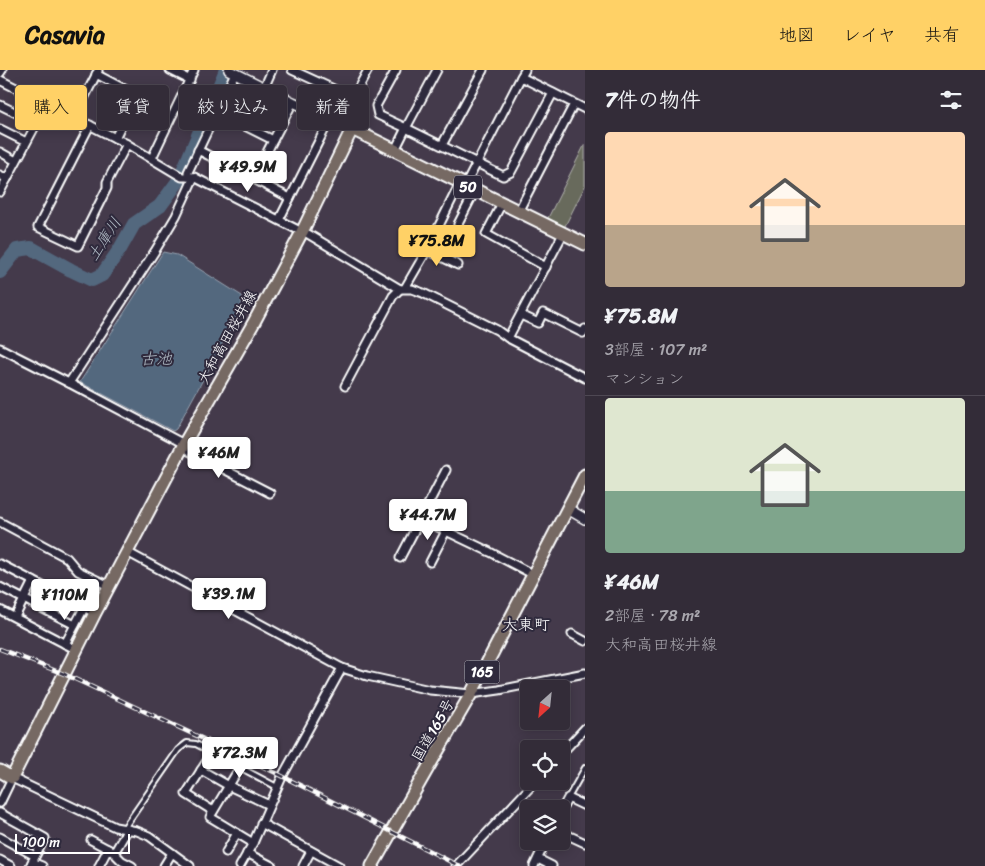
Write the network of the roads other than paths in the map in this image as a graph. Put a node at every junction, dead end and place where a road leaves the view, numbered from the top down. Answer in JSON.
{"nodes":[{"id":1,"x":170,"y":70,"type":"edge"},
{"id":2,"x":194,"y":70,"type":"edge"},
{"id":3,"x":272,"y":70,"type":"edge"},
{"id":4,"x":292,"y":70,"type":"edge"},
{"id":5,"x":368,"y":70,"type":"edge"},
{"id":6,"x":396,"y":70,"type":"edge"},
{"id":7,"x":437,"y":70,"type":"edge"},
{"id":8,"x":483,"y":70,"type":"edge"},
{"id":9,"x":97,"y":72,"type":"edge"},
{"id":10,"x":233,"y":72,"type":"edge"},
{"id":11,"x":523,"y":73,"type":"edge"},
{"id":12,"x":0,"y":80,"type":"edge"},
{"id":13,"x":190,"y":80,"type":"junction"},
{"id":14,"x":228,"y":85,"type":"edge"},
{"id":15,"x":258,"y":85,"type":"edge"},
{"id":16,"x":265,"y":85,"type":"edge"},
{"id":17,"x":325,"y":85,"type":"edge"},
{"id":18,"x":360,"y":85,"type":"edge"},
{"id":19,"x":15,"y":88,"type":"edge"},
{"id":20,"x":87,"y":92,"type":"edge"},
{"id":21,"x":553,"y":93,"type":"junction"},
{"id":22,"x":287,"y":99,"type":"edge"},
{"id":23,"x":293,"y":102,"type":"junction"},
{"id":24,"x":297,"y":104,"type":"edge"},
{"id":25,"x":574,"y":104,"type":"junction"},
{"id":26,"x":0,"y":105,"type":"edge"},
{"id":27,"x":585,"y":109,"type":"edge"},
{"id":28,"x":15,"y":112,"type":"edge"},
{"id":29,"x":87,"y":124,"type":"edge"},
{"id":30,"x":90,"y":125,"type":"junction"},
{"id":31,"x":406,"y":128,"type":"junction"},
{"id":32,"x":0,"y":129,"type":"edge"},
{"id":33,"x":32,"y":130,"type":"edge"},
{"id":34,"x":208,"y":130,"type":"edge"},
{"id":35,"x":253,"y":130,"type":"edge"},
{"id":36,"x":324,"y":130,"type":"edge"},
{"id":37,"x":352,"y":130,"type":"edge"},
{"id":38,"x":354,"y":130,"type":"edge"},
{"id":39,"x":115,"y":138,"type":"junction"},
{"id":40,"x":273,"y":140,"type":"junction"},
{"id":41,"x":26,"y":142,"type":"junction"},
{"id":42,"x":127,"y":144,"type":"junction"},
{"id":43,"x":442,"y":146,"type":"junction"},
{"id":44,"x":198,"y":150,"type":"junction"},
{"id":45,"x":395,"y":150,"type":"junction"},
{"id":46,"x":0,"y":152,"type":"edge"},
{"id":47,"x":154,"y":159,"type":"junction"},
{"id":48,"x":16,"y":161,"type":"junction"},
{"id":49,"x":477,"y":163,"type":"junction"},
{"id":50,"x":4,"y":177,"type":"edge"},
{"id":51,"x":188,"y":177,"type":"junction"},
{"id":52,"x":253,"y":179,"type":"junction"},
{"id":53,"x":467,"y":186,"type":"junction"},
{"id":54,"x":0,"y":192,"type":"edge"},
{"id":55,"x":290,"y":198,"type":"junction"},
{"id":56,"x":502,"y":203,"type":"junction"},
{"id":57,"x":518,"y":212,"type":"junction"},
{"id":58,"x":278,"y":220,"type":"junction"},
{"id":59,"x":458,"y":224,"type":"dead end"},
{"id":60,"x":302,"y":232,"type":"junction"},
{"id":61,"x":563,"y":234,"type":"junction"},
{"id":62,"x":585,"y":244,"type":"edge"},
{"id":63,"x":427,"y":250,"type":"junction"},
{"id":64,"x":458,"y":265,"type":"dead end"},
{"id":65,"x":546,"y":267,"type":"junction"},
{"id":66,"x":403,"y":289,"type":"junction"},
{"id":67,"x":520,"y":314,"type":"junction"},
{"id":68,"x":585,"y":329,"type":"edge"},
{"id":69,"x":508,"y":338,"type":"junction"},
{"id":70,"x":0,"y":348,"type":"edge"},
{"id":71,"x":585,"y":378,"type":"edge"},
{"id":72,"x":69,"y":383,"type":"junction"},
{"id":73,"x":345,"y":386,"type":"dead end"},
{"id":74,"x":184,"y":444,"type":"junction"},
{"id":75,"x":446,"y":470,"type":"dead end"},
{"id":76,"x":585,"y":475,"type":"edge"},
{"id":77,"x":270,"y":494,"type":"dead end"},
{"id":78,"x":568,"y":509,"type":"junction"},
{"id":79,"x":585,"y":518,"type":"edge"},
{"id":80,"x":421,"y":519,"type":"junction"},
{"id":81,"x":0,"y":522,"type":"edge"},
{"id":82,"x":446,"y":531,"type":"junction"},
{"id":83,"x":127,"y":552,"type":"junction"},
{"id":84,"x":400,"y":558,"type":"dead end"},
{"id":85,"x":430,"y":562,"type":"dead end"},
{"id":86,"x":0,"y":564,"type":"edge"},
{"id":87,"x":534,"y":575,"type":"junction"},
{"id":88,"x":33,"y":581,"type":"junction"},
{"id":89,"x":109,"y":586,"type":"junction"},
{"id":90,"x":0,"y":587,"type":"edge"},
{"id":91,"x":24,"y":599,"type":"junction"},
{"id":92,"x":0,"y":610,"type":"edge"},
{"id":93,"x":89,"y":611,"type":"junction"},
{"id":94,"x":15,"y":618,"type":"junction"},
{"id":95,"x":75,"y":626,"type":"junction"},
{"id":96,"x":572,"y":634,"type":"dead end"},
{"id":97,"x":585,"y":641,"type":"edge"},
{"id":98,"x":65,"y":644,"type":"junction"},
{"id":99,"x":77,"y":650,"type":"junction"},
{"id":100,"x":342,"y":668,"type":"junction"},
{"id":101,"x":585,"y":673,"type":"edge"},
{"id":102,"x":471,"y":694,"type":"junction"},
{"id":103,"x":585,"y":728,"type":"edge"},
{"id":104,"x":570,"y":744,"type":"edge"},
{"id":105,"x":212,"y":753,"type":"junction"},
{"id":106,"x":240,"y":767,"type":"junction"},
{"id":107,"x":585,"y":768,"type":"edge"},
{"id":108,"x":202,"y":770,"type":"junction"},
{"id":109,"x":0,"y":772,"type":"edge"},
{"id":110,"x":12,"y":778,"type":"junction"},
{"id":111,"x":229,"y":786,"type":"junction"},
{"id":112,"x":277,"y":787,"type":"junction"},
{"id":113,"x":528,"y":790,"type":"edge"},
{"id":114,"x":568,"y":798,"type":"joint"},
{"id":115,"x":0,"y":803,"type":"edge"},
{"id":116,"x":269,"y":805,"type":"junction"},
{"id":117,"x":585,"y":806,"type":"edge"},
{"id":118,"x":213,"y":811,"type":"junction"},
{"id":119,"x":0,"y":813,"type":"edge"},
{"id":120,"x":261,"y":824,"type":"junction"},
{"id":121,"x":126,"y":829,"type":"junction"},
{"id":122,"x":236,"y":833,"type":"junction"},
{"id":123,"x":570,"y":836,"type":"edge"},
{"id":124,"x":0,"y":837,"type":"edge"},
{"id":125,"x":91,"y":840,"type":"dead end"},
{"id":126,"x":253,"y":843,"type":"junction"},
{"id":127,"x":585,"y":844,"type":"edge"},
{"id":128,"x":311,"y":850,"type":"junction"},
{"id":129,"x":542,"y":850,"type":"edge"},
{"id":130,"x":111,"y":851,"type":"junction"},
{"id":131,"x":226,"y":852,"type":"dead end"},
{"id":132,"x":172,"y":853,"type":"junction"},
{"id":133,"x":247,"y":853,"type":"junction"},
{"id":134,"x":0,"y":860,"type":"edge"},
{"id":135,"x":32,"y":861,"type":"edge"},
{"id":136,"x":536,"y":862,"type":"edge"},
{"id":137,"x":11,"y":866,"type":"edge"},
{"id":138,"x":42,"y":866,"type":"edge"},
{"id":139,"x":99,"y":866,"type":"edge"},
{"id":140,"x":132,"y":866,"type":"edge"},
{"id":141,"x":164,"y":866,"type":"edge"},
{"id":142,"x":190,"y":866,"type":"edge"},
{"id":143,"x":240,"y":866,"type":"edge"},
{"id":144,"x":272,"y":866,"type":"edge"},
{"id":145,"x":303,"y":866,"type":"edge"},
{"id":146,"x":339,"y":866,"type":"edge"},
{"id":147,"x":372,"y":866,"type":"edge"},
{"id":148,"x":456,"y":866,"type":"edge"},
{"id":149,"x":552,"y":866,"type":"edge"}],
"edges":[{"from":1,"to":13,"type":"street"},
{"from":2,"to":13,"type":"street"},
{"from":3,"to":16,"type":"street"},
{"from":4,"to":17,"type":"street"},
{"from":5,"to":18,"type":"street"},
{"from":6,"to":31,"type":"street"},
{"from":7,"to":31,"type":"street"},
{"from":8,"to":43,"type":"street"},
{"from":9,"to":20,"type":"street"},
{"from":9,"to":39,"type":"street"},
{"from":10,"to":14,"type":"street"},
{"from":10,"to":15,"type":"street"},
{"from":11,"to":21,"type":"street"},
{"from":11,"to":49,"type":"street"},
{"from":12,"to":19,"type":"street"},
{"from":13,"to":47,"type":"street"},
{"from":21,"to":25,"type":"street"},
{"from":21,"to":49,"type":"street"},
{"from":22,"to":23,"type":"street"},
{"from":23,"to":24,"type":"street"},
{"from":23,"to":40,"type":"street"},
{"from":25,"to":27,"type":"street"},
{"from":25,"to":57,"type":"street"},
{"from":26,"to":28,"type":"street"},
{"from":29,"to":30,"type":"street"},
{"from":30,"to":39,"type":"street"},
{"from":30,"to":42,"type":"street"},
{"from":31,"to":43,"type":"street"},
{"from":31,"to":45,"type":"street"},
{"from":32,"to":41,"type":"street"},
{"from":33,"to":41,"type":"street"},
{"from":34,"to":44,"type":"street"},
{"from":35,"to":40,"type":"street"},
{"from":36,"to":55,"type":"street"},
{"from":37,"to":60,"type":"main road","name":"大和高田桜井線"},
{"from":38,"to":45,"type":"main road","number":"50"},
{"from":39,"to":42,"type":"street"},
{"from":40,"to":52,"type":"street"},
{"from":41,"to":48,"type":"street"},
{"from":42,"to":47,"type":"street"},
{"from":43,"to":49,"type":"street"},
{"from":44,"to":51,"type":"street"},
{"from":44,"to":52,"type":"street"},
{"from":45,"to":53,"type":"main road","number":"50"},
{"from":46,"to":48,"type":"street"},
{"from":47,"to":51,"type":"street"},
{"from":48,"to":50,"type":"street"},
{"from":49,"to":53,"type":"street"},
{"from":50,"to":54,"type":"street"},
{"from":51,"to":58,"type":"street"},
{"from":51,"to":72,"type":"street"},
{"from":52,"to":55,"type":"street"},
{"from":53,"to":56,"type":"main road","number":"50"},
{"from":53,"to":59,"type":"street"},
{"from":53,"to":63,"type":"street"},
{"from":55,"to":58,"type":"street"},
{"from":56,"to":57,"type":"main road","number":"50"},
{"from":56,"to":65,"type":"street"},
{"from":57,"to":61,"type":"main road","number":"50"},
{"from":58,"to":60,"type":"street"},
{"from":60,"to":66,"type":"street"},
{"from":60,"to":74,"type":"main road","name":"大和高田桜井線"},
{"from":61,"to":62,"type":"main road","number":"50"},
{"from":61,"to":65,"type":"street"},
{"from":63,"to":64,"type":"street"},
{"from":63,"to":66,"type":"street"},
{"from":65,"to":67,"type":"street"},
{"from":66,"to":69,"type":"street"},
{"from":66,"to":73,"type":"street"},
{"from":67,"to":68,"type":"street"},
{"from":67,"to":69,"type":"street"},
{"from":69,"to":71,"type":"street"},
{"from":70,"to":72,"type":"street"},
{"from":72,"to":74,"type":"street"},
{"from":74,"to":77,"type":"street"},
{"from":74,"to":83,"type":"main road","name":"大和高田桜井線"},
{"from":75,"to":80,"type":"street"},
{"from":76,"to":78,"type":"main road","name":"国道165号","number":"165"},
{"from":78,"to":79,"type":"street"},
{"from":78,"to":87,"type":"main road","name":"国道165号","number":"165"},
{"from":80,"to":82,"type":"street"},
{"from":80,"to":84,"type":"street"},
{"from":81,"to":89,"type":"street"},
{"from":82,"to":85,"type":"street"},
{"from":82,"to":87,"type":"street"},
{"from":83,"to":89,"type":"main road","name":"大和高田桜井線"},
{"from":83,"to":100,"type":"street"},
{"from":86,"to":88,"type":"street"},
{"from":87,"to":102,"type":"main road","name":"国道165号","number":"165"},
{"from":88,"to":91,"type":"street"},
{"from":88,"to":93,"type":"street"},
{"from":89,"to":93,"type":"main road","name":"大和高田桜井線"},
{"from":90,"to":91,"type":"street"},
{"from":91,"to":94,"type":"street"},
{"from":91,"to":95,"type":"street"},
{"from":92,"to":94,"type":"street"},
{"from":93,"to":95,"type":"street"},
{"from":93,"to":99,"type":"main road","name":"大和高田桜井線"},
{"from":94,"to":98,"type":"street"},
{"from":95,"to":98,"type":"street"},
{"from":96,"to":97,"type":"street"},
{"from":98,"to":99,"type":"street"},
{"from":99,"to":110,"type":"main road","name":"大和高田桜井線"},
{"from":100,"to":102,"type":"street"},
{"from":100,"to":112,"type":"street"},
{"from":101,"to":102,"type":"street"},
{"from":102,"to":147,"type":"main road","name":"国道165号","number":"165"},
{"from":103,"to":104,"type":"street"},
{"from":105,"to":106,"type":"lane"},
{"from":105,"to":108,"type":"street"},
{"from":105,"to":121,"type":"lane"},
{"from":106,"to":111,"type":"street"},
{"from":106,"to":112,"type":"lane"},
{"from":107,"to":114,"type":"lane"},
{"from":108,"to":111,"type":"street"},
{"from":108,"to":118,"type":"street"},
{"from":109,"to":110,"type":"main road"},
{"from":110,"to":115,"type":"street"},
{"from":110,"to":121,"type":"street"},
{"from":111,"to":116,"type":"street"},
{"from":111,"to":118,"type":"street"},
{"from":112,"to":116,"type":"street"},
{"from":113,"to":148,"type":"street"},
{"from":114,"to":117,"type":"street"},
{"from":116,"to":120,"type":"street"},
{"from":118,"to":122,"type":"street"},
{"from":119,"to":135,"type":"street"},
{"from":120,"to":126,"type":"street"},
{"from":120,"to":128,"type":"street"},
{"from":121,"to":130,"type":"street"},
{"from":121,"to":132,"type":"street"},
{"from":122,"to":126,"type":"street"},
{"from":122,"to":131,"type":"street"},
{"from":123,"to":127,"type":"street"},
{"from":124,"to":135,"type":"street"},
{"from":125,"to":130,"type":"street"},
{"from":126,"to":133,"type":"street"},
{"from":128,"to":145,"type":"street"},
{"from":128,"to":146,"type":"street"},
{"from":129,"to":136,"type":"street"},
{"from":130,"to":139,"type":"street"},
{"from":130,"to":140,"type":"street"},
{"from":132,"to":141,"type":"street"},
{"from":132,"to":142,"type":"street"},
{"from":133,"to":143,"type":"street"},
{"from":133,"to":144,"type":"street"},
{"from":134,"to":137,"type":"street"},
{"from":135,"to":138,"type":"street"},
{"from":136,"to":149,"type":"street"}]}
